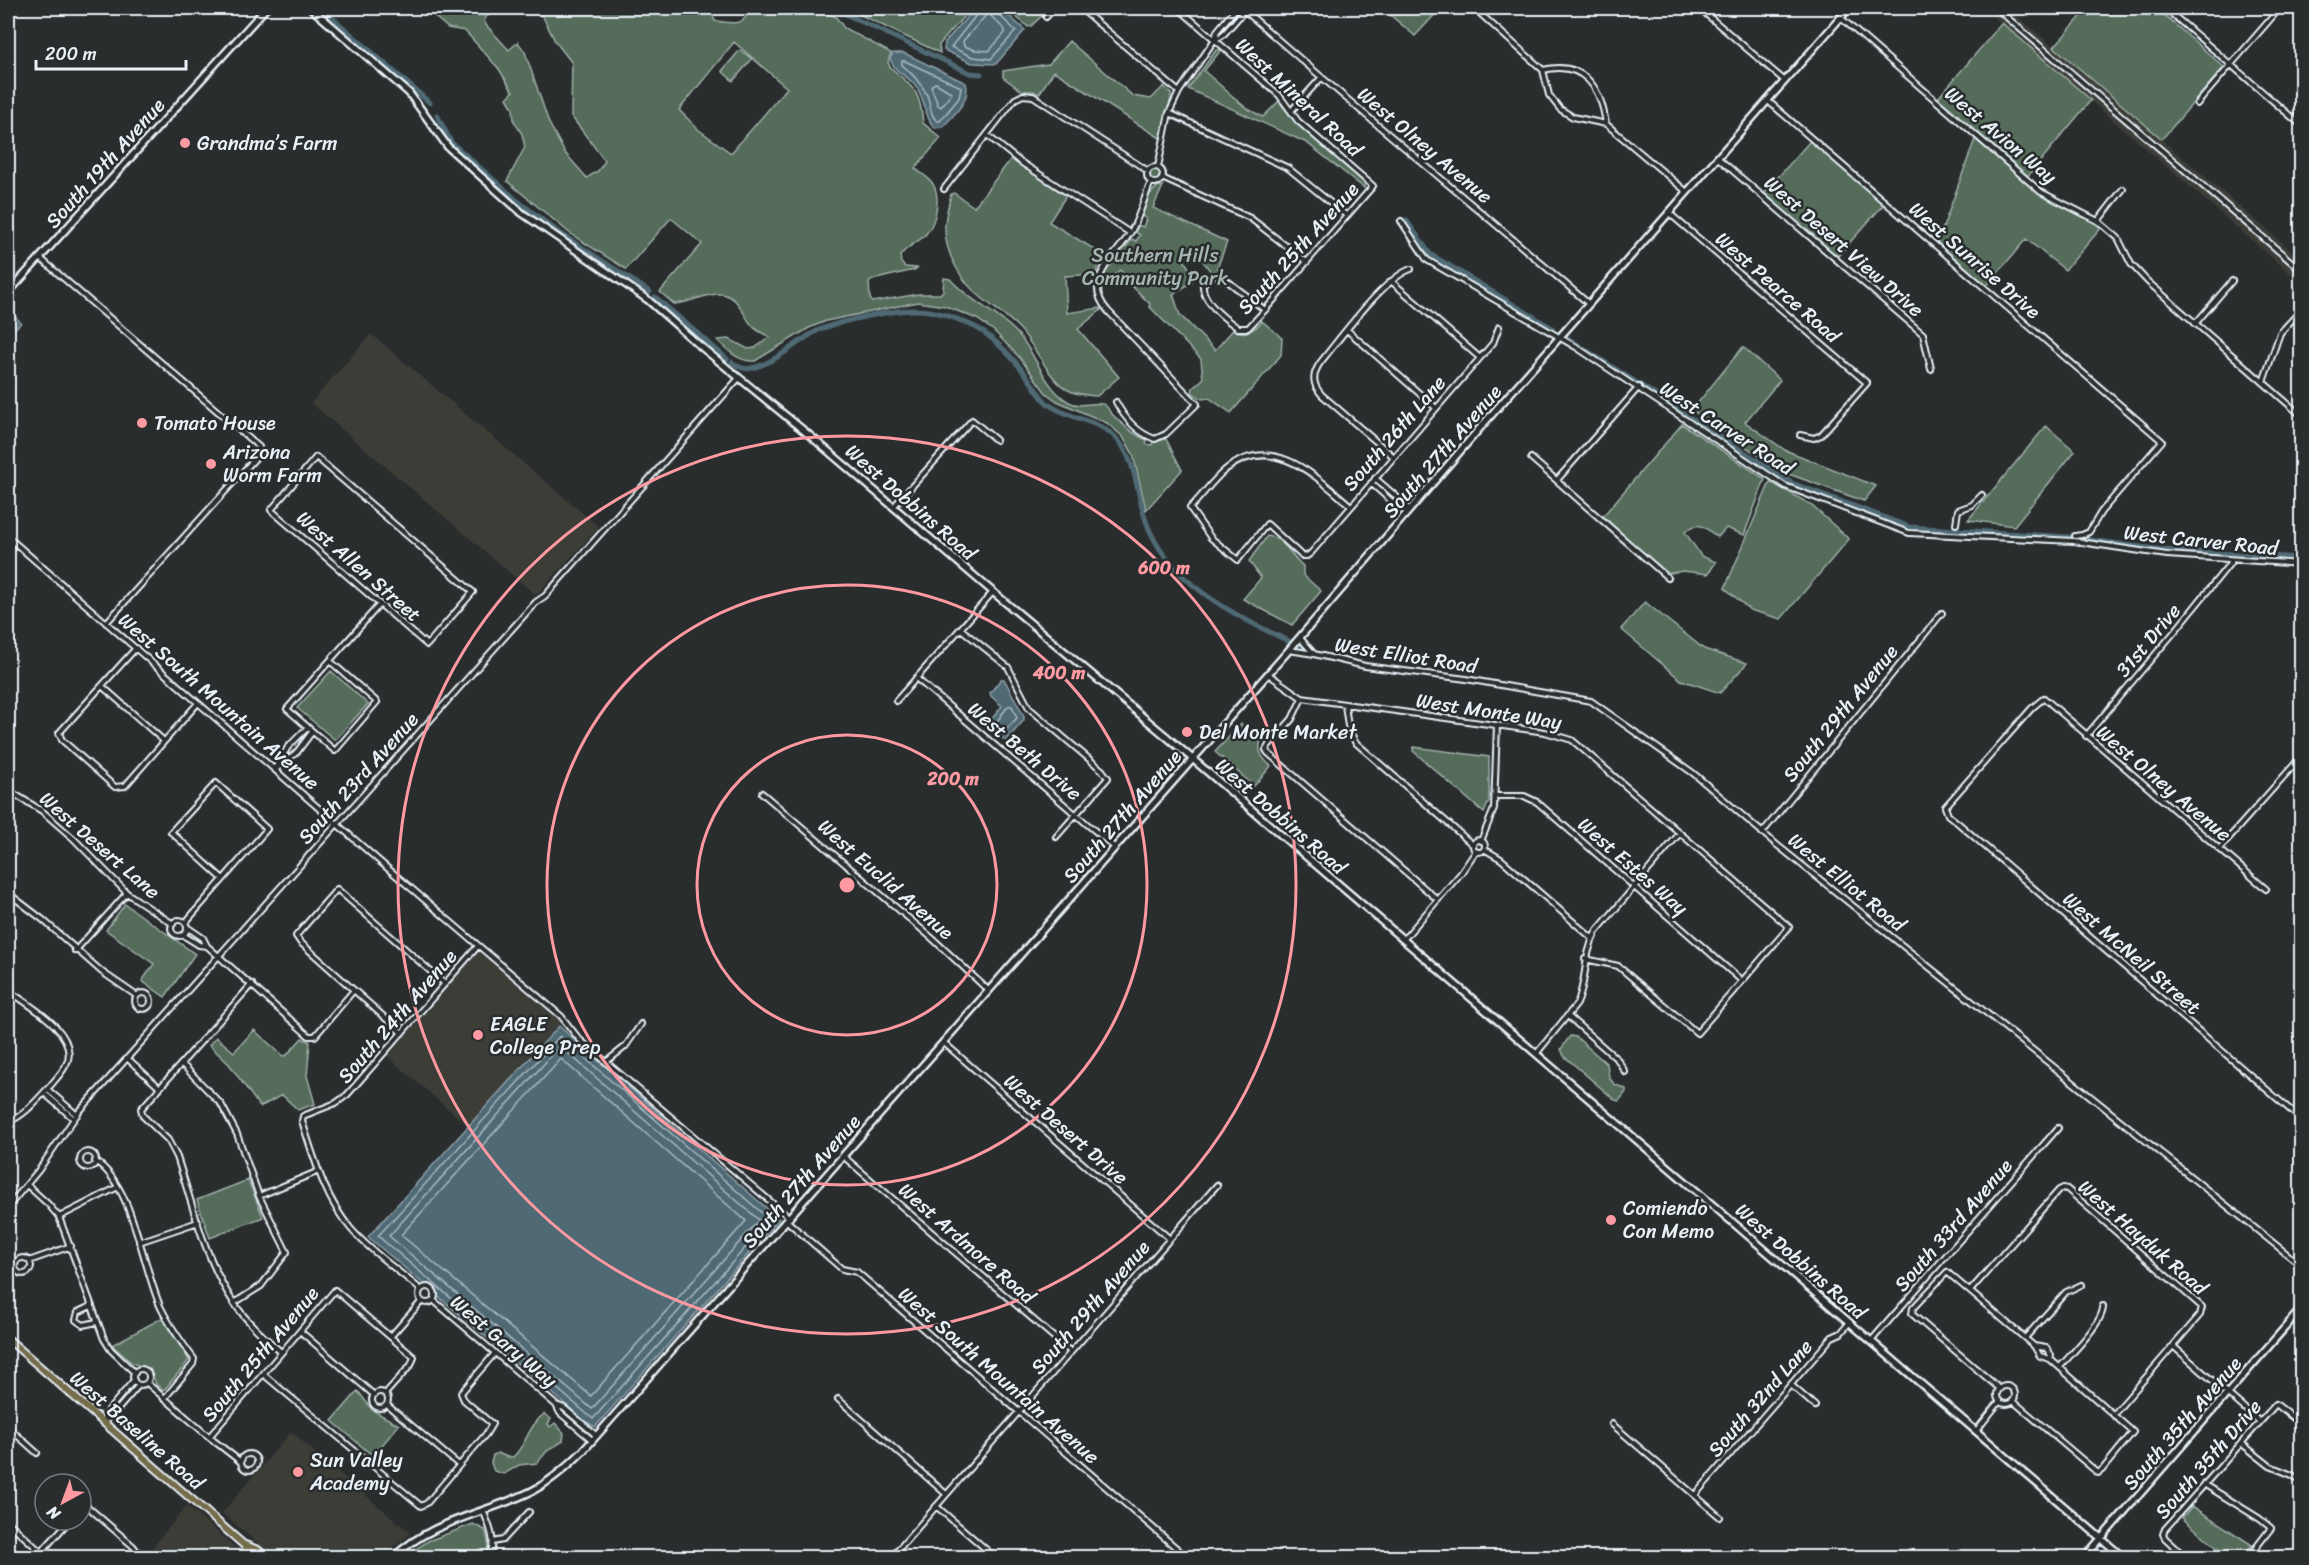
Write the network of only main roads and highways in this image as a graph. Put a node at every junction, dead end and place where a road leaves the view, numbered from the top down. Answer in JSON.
{"nodes":[{"id":1,"x":266,"y":8,"type":"edge"},
{"id":2,"x":311,"y":8,"type":"edge"},
{"id":3,"x":1850,"y":8,"type":"edge"},
{"id":4,"x":8,"y":293,"type":"edge"},
{"id":5,"x":1192,"y":759,"type":"junction"},
{"id":6,"x":2301,"y":1308,"type":"edge"},
{"id":7,"x":8,"y":1339,"type":"edge"},
{"id":8,"x":2101,"y":1538,"type":"junction"},
{"id":9,"x":244,"y":1545,"type":"junction"},
{"id":10,"x":253,"y":1557,"type":"edge"},
{"id":11,"x":267,"y":1557,"type":"edge"},
{"id":12,"x":393,"y":1557,"type":"edge"},
{"id":13,"x":2084,"y":1557,"type":"edge"},
{"id":14,"x":2124,"y":1557,"type":"edge"}],
"edges":[{"from":1,"to":4,"type":"main road","name":"South 19th Avenue"},
{"from":2,"to":5,"type":"main road","name":"West Dobbins Road"},
{"from":3,"to":5,"type":"main road","name":"South 27th Avenue"},
{"from":5,"to":8,"type":"main road","name":"West Dobbins Road"},
{"from":5,"to":12,"type":"main road","name":"South 27th Avenue"},
{"from":6,"to":8,"type":"main road","name":"South 35th Avenue"},
{"from":7,"to":9,"type":"main road","name":"West Baseline Road"},
{"from":8,"to":13,"type":"main road","name":"South 35th Avenue"},
{"from":8,"to":14,"type":"main road","name":"West Dobbins Road"},
{"from":9,"to":10,"type":"main road","name":"West Baseline Road"},
{"from":9,"to":11,"type":"main road","name":"West Baseline Road"}]}
